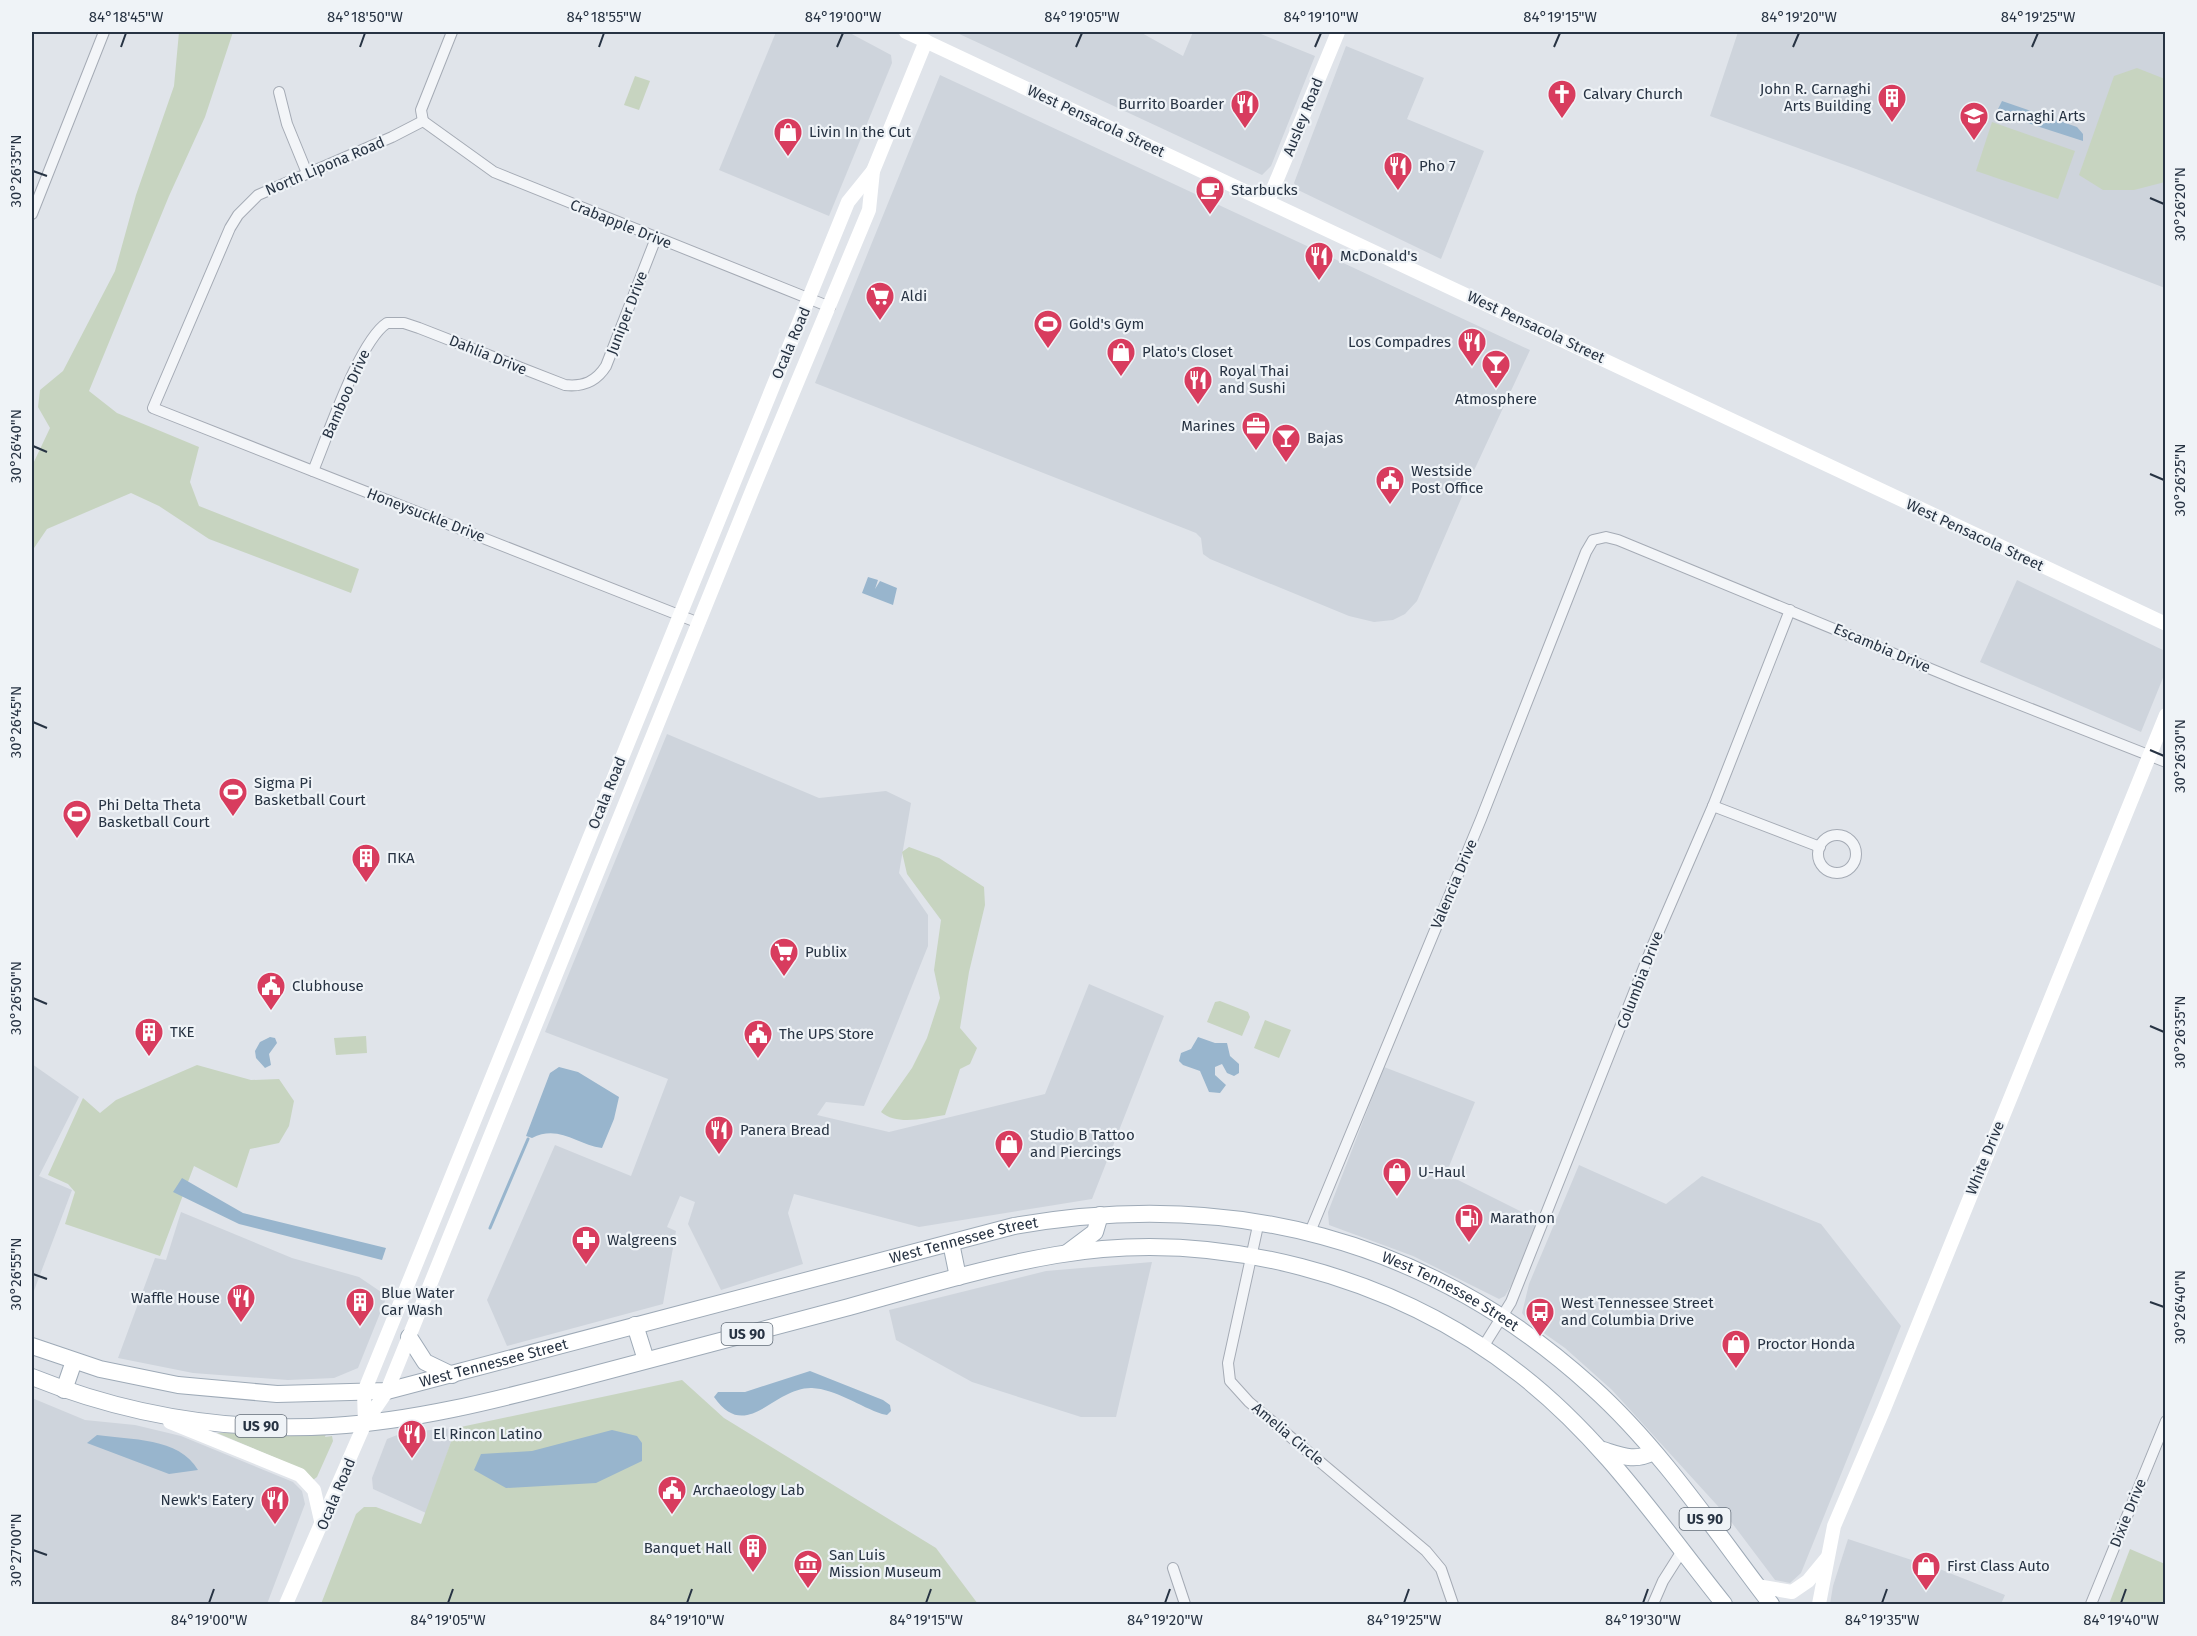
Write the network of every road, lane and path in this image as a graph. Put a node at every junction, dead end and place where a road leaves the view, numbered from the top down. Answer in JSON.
{"nodes":[{"id":1,"x":104,"y":32,"type":"edge"},
{"id":2,"x":452,"y":32,"type":"edge"},
{"id":3,"x":906,"y":32,"type":"edge"},
{"id":4,"x":1338,"y":32,"type":"edge"},
{"id":5,"x":928,"y":36,"type":"edge"},
{"id":6,"x":279,"y":92,"type":"dead end"},
{"id":7,"x":423,"y":121,"type":"junction"},
{"id":8,"x":873,"y":171,"type":"junction"},
{"id":9,"x":307,"y":173,"type":"junction"},
{"id":10,"x":1268,"y":201,"type":"junction"},
{"id":11,"x":32,"y":214,"type":"edge"},
{"id":12,"x":656,"y":238,"type":"junction"},
{"id":13,"x":810,"y":299,"type":"junction"},
{"id":14,"x":830,"y":308,"type":"junction"},
{"id":15,"x":387,"y":323,"type":"joint"},
{"id":16,"x":589,"y":383,"type":"joint"},
{"id":17,"x":153,"y":408,"type":"joint"},
{"id":18,"x":313,"y":471,"type":"junction"},
{"id":19,"x":1599,"y":537,"type":"joint"},
{"id":20,"x":1790,"y":610,"type":"junction"},
{"id":21,"x":679,"y":615,"type":"junction"},
{"id":22,"x":699,"y":623,"type":"junction"},
{"id":23,"x":2166,"y":624,"type":"edge"},
{"id":24,"x":2166,"y":715,"type":"edge"},
{"id":25,"x":2150,"y":755,"type":"junction"},
{"id":26,"x":2166,"y":762,"type":"edge"},
{"id":27,"x":1713,"y":806,"type":"junction"},
{"id":28,"x":1820,"y":847,"type":"dead end"},
{"id":29,"x":1100,"y":1215,"type":"junction"},
{"id":30,"x":1259,"y":1221,"type":"junction"},
{"id":31,"x":1310,"y":1232,"type":"junction"},
{"id":32,"x":951,"y":1243,"type":"junction"},
{"id":33,"x":424,"y":1245,"type":"junction"},
{"id":34,"x":1067,"y":1254,"type":"junction"},
{"id":35,"x":442,"y":1255,"type":"junction"},
{"id":36,"x":1251,"y":1257,"type":"junction"},
{"id":37,"x":958,"y":1277,"type":"junction"},
{"id":38,"x":1502,"y":1318,"type":"junction"},
{"id":39,"x":635,"y":1325,"type":"junction"},
{"id":40,"x":409,"y":1337,"type":"junction"},
{"id":41,"x":32,"y":1346,"type":"edge"},
{"id":42,"x":1483,"y":1347,"type":"junction"},
{"id":43,"x":646,"y":1360,"type":"junction"},
{"id":44,"x":74,"y":1361,"type":"junction"},
{"id":45,"x":453,"y":1375,"type":"junction"},
{"id":46,"x":32,"y":1377,"type":"edge"},
{"id":47,"x":64,"y":1390,"type":"junction"},
{"id":48,"x":387,"y":1391,"type":"junction"},
{"id":49,"x":364,"y":1392,"type":"junction"},
{"id":50,"x":157,"y":1416,"type":"junction"},
{"id":51,"x":2166,"y":1421,"type":"edge"},
{"id":52,"x":365,"y":1423,"type":"junction"},
{"id":53,"x":1602,"y":1449,"type":"junction"},
{"id":54,"x":1653,"y":1452,"type":"junction"},
{"id":55,"x":322,"y":1525,"type":"junction"},
{"id":56,"x":1682,"y":1551,"type":"junction"},
{"id":57,"x":1828,"y":1556,"type":"junction"},
{"id":58,"x":306,"y":1564,"type":"junction"},
{"id":59,"x":1173,"y":1568,"type":"dead end"},
{"id":60,"x":1757,"y":1586,"type":"junction"},
{"id":61,"x":286,"y":1605,"type":"edge"},
{"id":62,"x":293,"y":1605,"type":"edge"},
{"id":63,"x":1185,"y":1605,"type":"edge"},
{"id":64,"x":1453,"y":1605,"type":"edge"},
{"id":65,"x":1653,"y":1605,"type":"edge"},
{"id":66,"x":1724,"y":1605,"type":"edge"},
{"id":67,"x":1772,"y":1605,"type":"edge"},
{"id":68,"x":1819,"y":1605,"type":"edge"},
{"id":69,"x":2091,"y":1605,"type":"edge"}],
"edges":[{"from":1,"to":11,"type":"street"},
{"from":2,"to":7,"type":"street"},
{"from":3,"to":5,"type":"main road","name":"West Pensacola Street"},
{"from":4,"to":10,"type":"main road","name":"Ausley Road"},
{"from":5,"to":8,"type":"main road","name":"Ocala Road"},
{"from":5,"to":10,"type":"main road","name":"West Pensacola Street"},
{"from":6,"to":9,"type":"street"},
{"from":7,"to":9,"type":"street","name":"North Lipona Road"},
{"from":7,"to":12,"type":"street","name":"Crabapple Drive"},
{"from":8,"to":13,"type":"main road","name":"Ocala Road"},
{"from":8,"to":14,"type":"main road","name":"Ocala Road"},
{"from":9,"to":17,"type":"street","name":"North Lipona Road"},
{"from":10,"to":23,"type":"main road","name":"West Pensacola Street"},
{"from":12,"to":13,"type":"street","name":"Crabapple Drive"},
{"from":12,"to":16,"type":"street","name":"Juniper Drive"},
{"from":13,"to":14,"type":"street","name":"Crabapple Drive"},
{"from":13,"to":21,"type":"main road","name":"Ocala Road"},
{"from":14,"to":22,"type":"main road","name":"Ocala Road"},
{"from":15,"to":16,"type":"street","name":"Dahlia Drive"},
{"from":15,"to":18,"type":"street","name":"Bamboo Drive"},
{"from":17,"to":18,"type":"street","name":"Honeysuckle Drive"},
{"from":18,"to":21,"type":"street","name":"Honeysuckle Drive"},
{"from":19,"to":20,"type":"street","name":"Escambia Drive"},
{"from":19,"to":31,"type":"street","name":"Valencia Drive"},
{"from":20,"to":25,"type":"street","name":"Escambia Drive"},
{"from":20,"to":27,"type":"street","name":"Columbia Drive"},
{"from":21,"to":22,"type":"street","name":"Honeysuckle Drive"},
{"from":21,"to":33,"type":"main road","name":"Ocala Road"},
{"from":22,"to":35,"type":"main road","name":"Ocala Road"},
{"from":24,"to":25,"type":"main road","name":"White Drive"},
{"from":25,"to":26,"type":"street","name":"Escambia Drive"},
{"from":25,"to":57,"type":"main road","name":"White Drive"},
{"from":27,"to":28,"type":"street"},
{"from":27,"to":38,"type":"street","name":"Columbia Drive"},
{"from":29,"to":30,"type":"main road","name":"West Tennessee Street","number":"US 90"},
{"from":29,"to":32,"type":"main road","name":"West Tennessee Street","number":"US 90"},
{"from":29,"to":34,"type":"main road"},
{"from":30,"to":31,"type":"main road","name":"West Tennessee Street","number":"US 90"},
{"from":30,"to":36,"type":"street","name":"Amelia Circle"},
{"from":31,"to":38,"type":"main road","name":"West Tennessee Street","number":"US 90"},
{"from":32,"to":37,"type":"main road"},
{"from":32,"to":39,"type":"main road","name":"West Tennessee Street","number":"US 90"},
{"from":33,"to":35,"type":"street"},
{"from":33,"to":49,"type":"main road","name":"Ocala Road"},
{"from":34,"to":36,"type":"main road","name":"West Tennessee Street","number":"US 90"},
{"from":34,"to":37,"type":"main road","name":"West Tennessee Street","number":"US 90"},
{"from":35,"to":40,"type":"main road","name":"Ocala Road"},
{"from":36,"to":42,"type":"main road","name":"West Tennessee Street","number":"US 90"},
{"from":36,"to":64,"type":"street","name":"Amelia Circle"},
{"from":37,"to":43,"type":"main road","name":"West Tennessee Street","number":"US 90"},
{"from":38,"to":42,"type":"street","name":"Columbia Drive"},
{"from":38,"to":54,"type":"main road","name":"West Tennessee Street","number":"US 90"},
{"from":39,"to":43,"type":"main road"},
{"from":39,"to":45,"type":"main road","name":"West Tennessee Street","number":"US 90"},
{"from":40,"to":45,"type":"main road"},
{"from":40,"to":48,"type":"main road","name":"Ocala Road"},
{"from":41,"to":44,"type":"main road","name":"West Tennessee Street","number":"US 90"},
{"from":42,"to":53,"type":"main road","name":"West Tennessee Street","number":"US 90"},
{"from":43,"to":52,"type":"main road","name":"West Tennessee Street","number":"US 90"},
{"from":44,"to":47,"type":"main road"},
{"from":44,"to":49,"type":"main road","name":"West Tennessee Street","number":"US 90"},
{"from":45,"to":48,"type":"main road","name":"West Tennessee Street","number":"US 90"},
{"from":46,"to":47,"type":"main road","name":"West Tennessee Street","number":"US 90"},
{"from":47,"to":50,"type":"main road","name":"West Tennessee Street","number":"US 90"},
{"from":48,"to":49,"type":"main road","name":"West Tennessee Street","number":"US 90"},
{"from":48,"to":52,"type":"main road","name":"Ocala Road"},
{"from":49,"to":52,"type":"main road","name":"Ocala Road"},
{"from":50,"to":52,"type":"main road","name":"West Tennessee Street","number":"US 90"},
{"from":50,"to":55,"type":"main road"},
{"from":51,"to":69,"type":"street","name":"Dixie Drive"},
{"from":52,"to":55,"type":"main road","name":"Ocala Road"},
{"from":53,"to":54,"type":"main road"},
{"from":53,"to":56,"type":"main road","name":"West Tennessee Street","number":"US 90"},
{"from":54,"to":60,"type":"main road","name":"West Tennessee Street","number":"US 90"},
{"from":55,"to":58,"type":"main road","name":"Ocala Road"},
{"from":56,"to":65,"type":"street"},
{"from":56,"to":66,"type":"main road","name":"West Tennessee Street","number":"US 90"},
{"from":57,"to":60,"type":"main road"},
{"from":57,"to":68,"type":"main road","name":"White Drive"},
{"from":58,"to":61,"type":"main road","name":"Ocala Road"},
{"from":58,"to":62,"type":"main road","name":"Ocala Road"},
{"from":59,"to":63,"type":"street"},
{"from":60,"to":67,"type":"main road","name":"West Tennessee Street","number":"US 90"}]}
